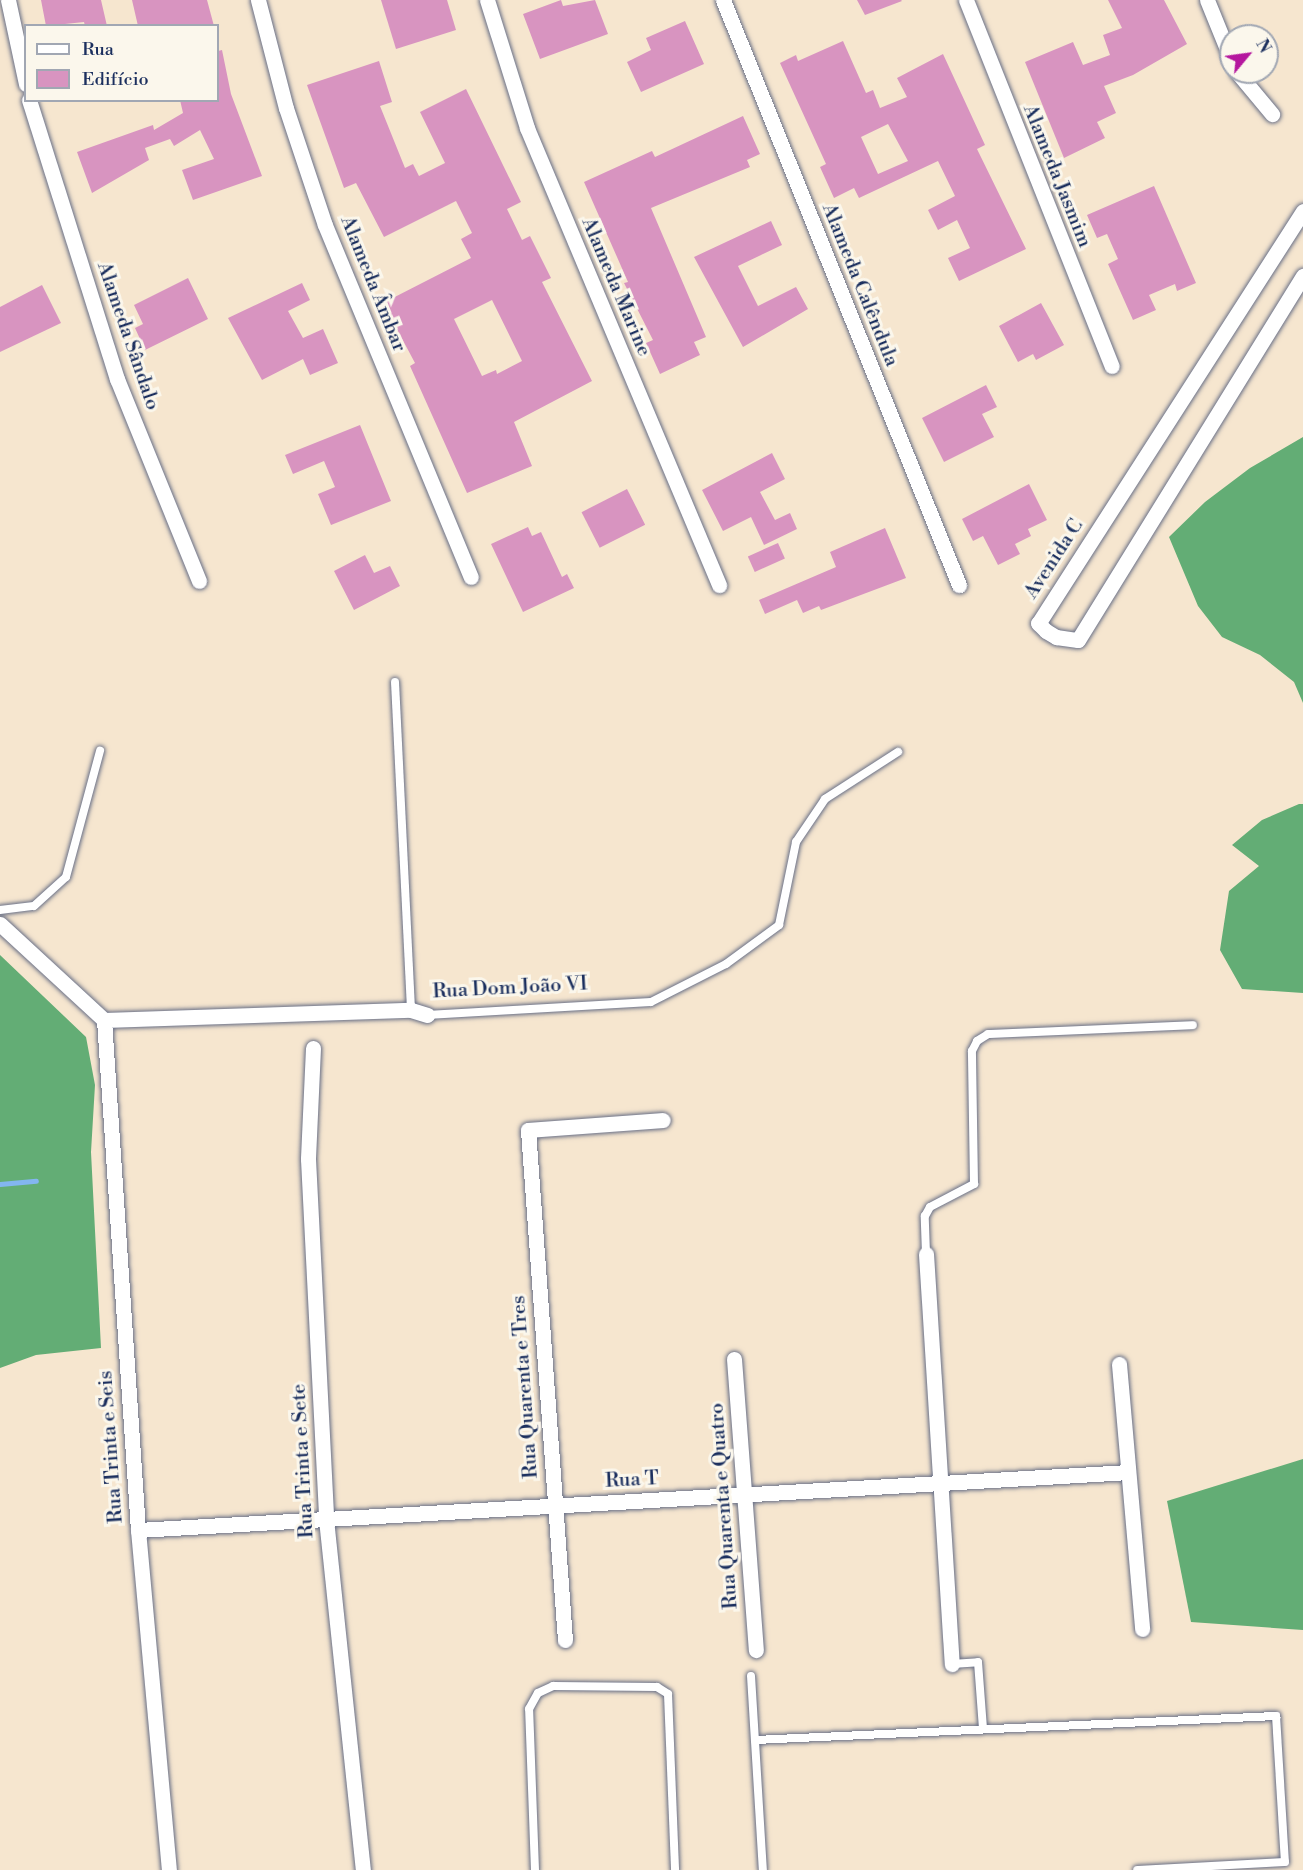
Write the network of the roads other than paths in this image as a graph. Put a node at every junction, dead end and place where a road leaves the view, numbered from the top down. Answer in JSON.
{"nodes":[{"id":1,"x":8,"y":0,"type":"edge"},
{"id":2,"x":258,"y":0,"type":"edge"},
{"id":3,"x":487,"y":0,"type":"edge"},
{"id":4,"x":723,"y":0,"type":"edge"},
{"id":5,"x":966,"y":0,"type":"edge"},
{"id":6,"x":1208,"y":0,"type":"edge"},
{"id":7,"x":1219,"y":28,"type":"edge"},
{"id":8,"x":24,"y":75,"type":"edge"},
{"id":9,"x":1247,"y":84,"type":"edge"},
{"id":10,"x":30,"y":102,"type":"edge"},
{"id":11,"x":1272,"y":114,"type":"dead end"},
{"id":12,"x":1303,"y":211,"type":"edge"},
{"id":13,"x":1303,"y":276,"type":"edge"},
{"id":14,"x":1112,"y":366,"type":"dead end"},
{"id":15,"x":471,"y":577,"type":"dead end"},
{"id":16,"x":199,"y":582,"type":"dead end"},
{"id":17,"x":719,"y":585,"type":"dead end"},
{"id":18,"x":959,"y":585,"type":"dead end"},
{"id":19,"x":395,"y":682,"type":"dead end"},
{"id":20,"x":100,"y":751,"type":"dead end"},
{"id":21,"x":898,"y":752,"type":"dead end"},
{"id":22,"x":0,"y":910,"type":"edge"},
{"id":23,"x":0,"y":924,"type":"edge"},
{"id":24,"x":411,"y":1010,"type":"junction"},
{"id":25,"x":428,"y":1015,"type":"joint"},
{"id":26,"x":104,"y":1020,"type":"junction"},
{"id":27,"x":1193,"y":1024,"type":"dead end"},
{"id":28,"x":313,"y":1048,"type":"dead end"},
{"id":29,"x":663,"y":1120,"type":"dead end"},
{"id":30,"x":926,"y":1254,"type":"joint"},
{"id":31,"x":734,"y":1359,"type":"dead end"},
{"id":32,"x":1119,"y":1364,"type":"dead end"},
{"id":33,"x":1128,"y":1472,"type":"junction"},
{"id":34,"x":942,"y":1483,"type":"junction"},
{"id":35,"x":744,"y":1495,"type":"junction"},
{"id":36,"x":555,"y":1506,"type":"junction"},
{"id":37,"x":326,"y":1519,"type":"junction"},
{"id":38,"x":138,"y":1530,"type":"junction"},
{"id":39,"x":1142,"y":1629,"type":"dead end"},
{"id":40,"x":565,"y":1640,"type":"dead end"},
{"id":41,"x":756,"y":1650,"type":"dead end"},
{"id":42,"x":952,"y":1664,"type":"joint"},
{"id":43,"x":751,"y":1676,"type":"dead end"},
{"id":44,"x":982,"y":1729,"type":"junction"},
{"id":45,"x":755,"y":1740,"type":"junction"},
{"id":46,"x":169,"y":1870,"type":"edge"},
{"id":47,"x":363,"y":1870,"type":"edge"},
{"id":48,"x":535,"y":1870,"type":"edge"},
{"id":49,"x":675,"y":1870,"type":"edge"},
{"id":50,"x":763,"y":1870,"type":"edge"},
{"id":51,"x":1137,"y":1870,"type":"edge"}],
"edges":[{"from":1,"to":8,"type":"street"},
{"from":2,"to":15,"type":"street","name":"Alameda Âmbar"},
{"from":3,"to":17,"type":"street","name":"Alameda Marine"},
{"from":4,"to":18,"type":"street","name":"Alameda Calêndula"},
{"from":5,"to":14,"type":"street","name":"Alameda Jasmim"},
{"from":6,"to":7,"type":"street"},
{"from":9,"to":11,"type":"street"},
{"from":10,"to":16,"type":"street","name":"Alameda Sândalo"},
{"from":12,"to":13,"type":"street","name":"Avenida C"},
{"from":19,"to":24,"type":"lane"},
{"from":20,"to":22,"type":"lane"},
{"from":21,"to":25,"type":"lane","name":"Rua Dom João VI"},
{"from":23,"to":26,"type":"street"},
{"from":24,"to":25,"type":"street","name":"Rua Dom João VI"},
{"from":24,"to":26,"type":"street","name":"Rua Dom João VI"},
{"from":26,"to":38,"type":"street","name":"Rua Trinta e Seis"},
{"from":27,"to":30,"type":"lane"},
{"from":28,"to":37,"type":"street","name":"Rua Trinta e Sete"},
{"from":29,"to":36,"type":"street","name":"Rua Quarenta e Tres"},
{"from":30,"to":34,"type":"street"},
{"from":31,"to":35,"type":"street","name":"Rua Quarenta e Quatro"},
{"from":32,"to":33,"type":"street"},
{"from":33,"to":34,"type":"street","name":"Rua T"},
{"from":33,"to":39,"type":"street"},
{"from":34,"to":35,"type":"street","name":"Rua T"},
{"from":34,"to":42,"type":"street"},
{"from":35,"to":36,"type":"street","name":"Rua T"},
{"from":35,"to":41,"type":"street","name":"Rua Quarenta e Quatro"},
{"from":36,"to":37,"type":"street","name":"Rua T"},
{"from":36,"to":40,"type":"street","name":"Rua Quarenta e Tres"},
{"from":37,"to":38,"type":"street","name":"Rua T"},
{"from":37,"to":47,"type":"street","name":"Rua Trinta e Sete"},
{"from":38,"to":46,"type":"street","name":"Rua Trinta e Seis"},
{"from":42,"to":44,"type":"lane"},
{"from":43,"to":45,"type":"lane"},
{"from":44,"to":45,"type":"lane"},
{"from":44,"to":51,"type":"lane"},
{"from":45,"to":50,"type":"lane"},
{"from":48,"to":49,"type":"lane"}]}
